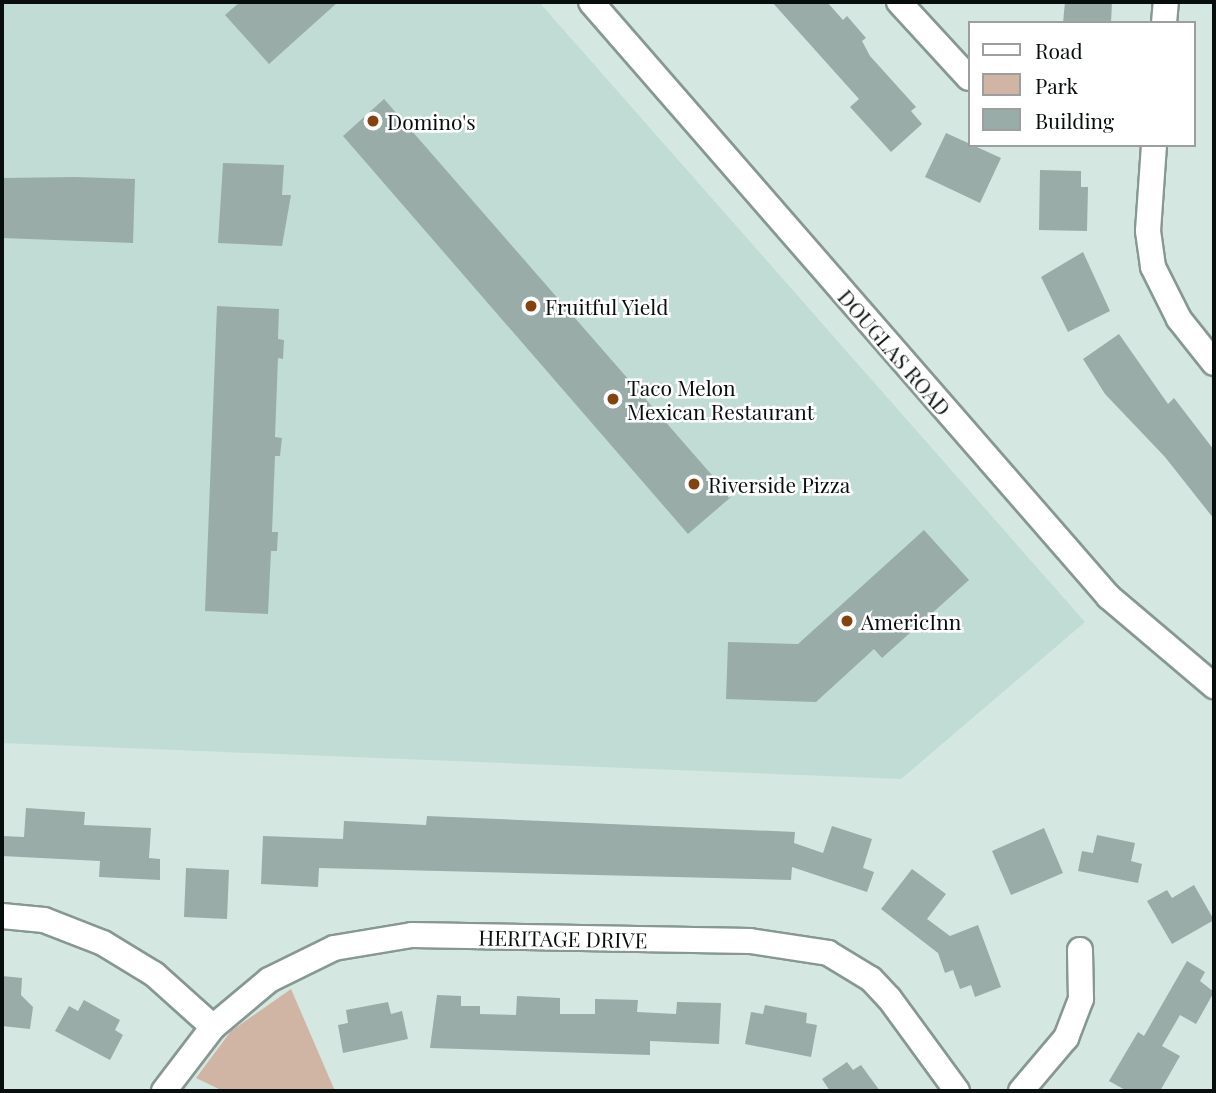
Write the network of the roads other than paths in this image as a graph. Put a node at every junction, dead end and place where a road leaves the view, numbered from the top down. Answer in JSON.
{"nodes":[{"id":1,"x":592,"y":2,"type":"edge"},
{"id":2,"x":899,"y":2,"type":"edge"},
{"id":3,"x":1166,"y":2,"type":"edge"},
{"id":4,"x":1164,"y":21,"type":"edge"},
{"id":5,"x":968,"y":77,"type":"edge"},
{"id":6,"x":1154,"y":147,"type":"edge"},
{"id":7,"x":1214,"y":363,"type":"edge"},
{"id":8,"x":1214,"y":686,"type":"edge"},
{"id":9,"x":2,"y":916,"type":"edge"},
{"id":10,"x":1080,"y":950,"type":"dead end"},
{"id":11,"x":212,"y":1027,"type":"junction"},
{"id":12,"x":164,"y":1091,"type":"edge"},
{"id":13,"x":957,"y":1091,"type":"edge"},
{"id":14,"x":1020,"y":1091,"type":"edge"}],
"edges":[{"from":1,"to":8,"type":"street","name":"DOUGLAS ROAD"},
{"from":2,"to":5,"type":"street"},
{"from":3,"to":4,"type":"street"},
{"from":6,"to":7,"type":"street"},
{"from":9,"to":11,"type":"street"},
{"from":10,"to":14,"type":"street"},
{"from":11,"to":12,"type":"street","name":"HERITAGE DRIVE"},
{"from":11,"to":13,"type":"street","name":"HERITAGE DRIVE"}]}
